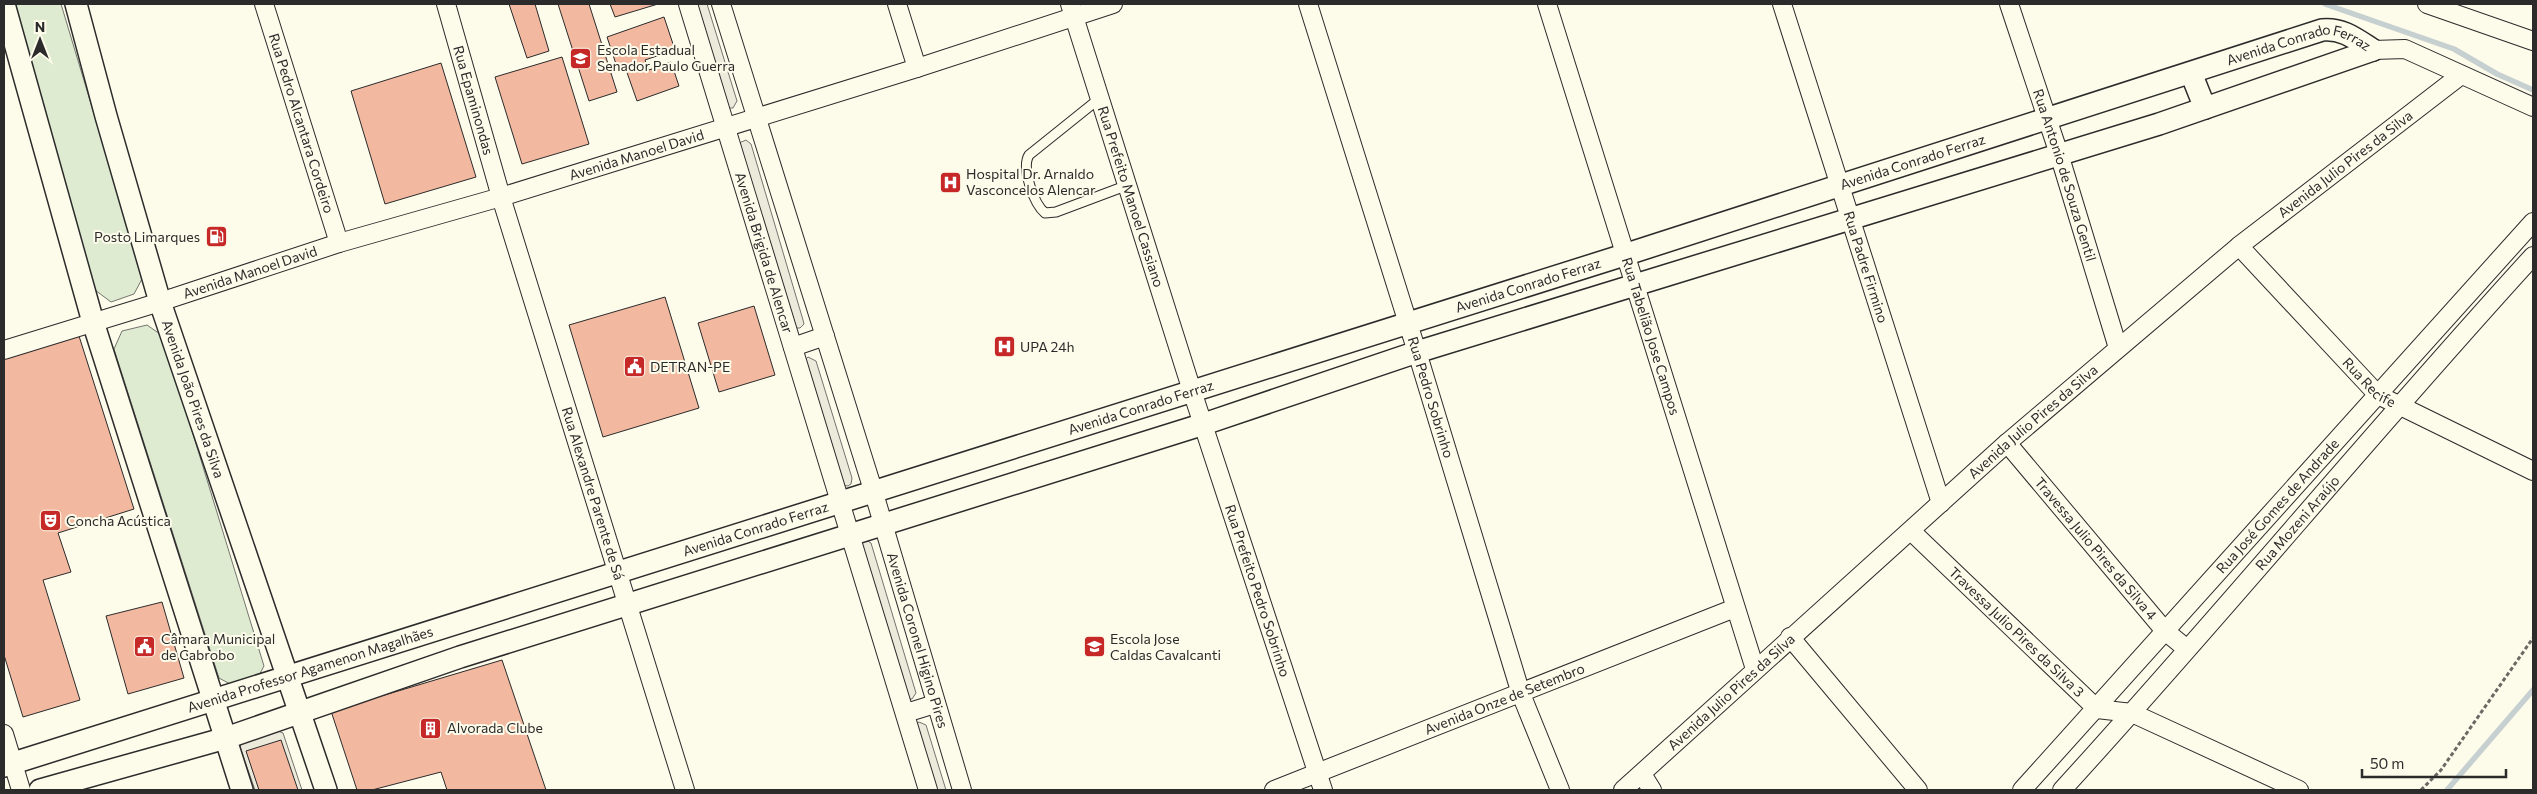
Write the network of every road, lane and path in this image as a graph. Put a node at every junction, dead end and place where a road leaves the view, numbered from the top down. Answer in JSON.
{"nodes":[{"id":1,"x":4,"y":4,"type":"edge"},
{"id":2,"x":76,"y":4,"type":"edge"},
{"id":3,"x":264,"y":4,"type":"edge"},
{"id":4,"x":446,"y":4,"type":"edge"},
{"id":5,"x":688,"y":4,"type":"edge"},
{"id":6,"x":721,"y":4,"type":"edge"},
{"id":7,"x":897,"y":4,"type":"edge"},
{"id":8,"x":1113,"y":4,"type":"edge"},
{"id":9,"x":1308,"y":4,"type":"edge"},
{"id":10,"x":1546,"y":4,"type":"edge"},
{"id":11,"x":1782,"y":4,"type":"edge"},
{"id":12,"x":2009,"y":4,"type":"edge"},
{"id":13,"x":2427,"y":4,"type":"edge"},
{"id":14,"x":1072,"y":10,"type":"edge"},
{"id":15,"x":2533,"y":42,"type":"edge"},
{"id":16,"x":2373,"y":50,"type":"junction"},
{"id":17,"x":917,"y":68,"type":"junction"},
{"id":18,"x":2191,"y":73,"type":"junction"},
{"id":19,"x":2461,"y":75,"type":"junction"},
{"id":20,"x":1100,"y":98,"type":"junction"},
{"id":21,"x":2533,"y":107,"type":"edge"},
{"id":22,"x":2204,"y":108,"type":"junction"},
{"id":23,"x":757,"y":116,"type":"junction"},
{"id":24,"x":2047,"y":119,"type":"junction"},
{"id":25,"x":725,"y":127,"type":"junction"},
{"id":26,"x":2059,"y":154,"type":"junction"},
{"id":27,"x":1839,"y":184,"type":"junction"},
{"id":28,"x":1128,"y":185,"type":"junction"},
{"id":29,"x":501,"y":197,"type":"junction"},
{"id":30,"x":1849,"y":218,"type":"junction"},
{"id":31,"x":1728,"y":221,"type":"junction"},
{"id":32,"x":2533,"y":222,"type":"edge"},
{"id":33,"x":339,"y":243,"type":"junction"},
{"id":34,"x":2240,"y":246,"type":"junction"},
{"id":35,"x":1738,"y":254,"type":"junction"},
{"id":36,"x":1624,"y":255,"type":"junction"},
{"id":37,"x":2533,"y":256,"type":"edge"},
{"id":38,"x":1635,"y":286,"type":"junction"},
{"id":39,"x":1504,"y":292,"type":"junction"},
{"id":40,"x":160,"y":302,"type":"junction"},
{"id":41,"x":2455,"y":307,"type":"junction"},
{"id":42,"x":2474,"y":321,"type":"junction"},
{"id":43,"x":93,"y":322,"type":"junction"},
{"id":44,"x":1407,"y":322,"type":"junction"},
{"id":45,"x":1517,"y":322,"type":"junction"},
{"id":46,"x":825,"y":336,"type":"junction"},
{"id":47,"x":793,"y":347,"type":"junction"},
{"id":48,"x":2118,"y":348,"type":"junction"},
{"id":49,"x":4,"y":350,"type":"edge"},
{"id":50,"x":1417,"y":352,"type":"junction"},
{"id":51,"x":1300,"y":356,"type":"junction"},
{"id":52,"x":1312,"y":388,"type":"junction"},
{"id":53,"x":1192,"y":391,"type":"junction"},
{"id":54,"x":2378,"y":395,"type":"junction"},
{"id":55,"x":2401,"y":406,"type":"junction"},
{"id":56,"x":1204,"y":424,"type":"junction"},
{"id":57,"x":1030,"y":443,"type":"junction"},
{"id":58,"x":2007,"y":443,"type":"junction"},
{"id":59,"x":2533,"y":471,"type":"edge"},
{"id":60,"x":1041,"y":474,"type":"junction"},
{"id":61,"x":873,"y":490,"type":"junction"},
{"id":62,"x":842,"y":501,"type":"junction"},
{"id":63,"x":1941,"y":503,"type":"junction"},
{"id":64,"x":883,"y":524,"type":"junction"},
{"id":65,"x":1910,"y":531,"type":"junction"},
{"id":66,"x":852,"y":535,"type":"junction"},
{"id":67,"x":726,"y":537,"type":"junction"},
{"id":68,"x":740,"y":569,"type":"junction"},
{"id":69,"x":618,"y":572,"type":"junction"},
{"id":70,"x":629,"y":605,"type":"junction"},
{"id":71,"x":1735,"y":608,"type":"junction"},
{"id":72,"x":448,"y":627,"type":"junction"},
{"id":73,"x":2165,"y":631,"type":"junction"},
{"id":74,"x":1790,"y":637,"type":"junction"},
{"id":75,"x":2533,"y":638,"type":"edge"},
{"id":76,"x":2187,"y":650,"type":"junction"},
{"id":77,"x":460,"y":658,"type":"junction"},
{"id":78,"x":1755,"y":669,"type":"junction"},
{"id":79,"x":289,"y":677,"type":"junction"},
{"id":80,"x":1521,"y":694,"type":"junction"},
{"id":81,"x":214,"y":700,"type":"junction"},
{"id":82,"x":935,"y":704,"type":"junction"},
{"id":83,"x":2097,"y":709,"type":"junction"},
{"id":84,"x":300,"y":713,"type":"junction"},
{"id":85,"x":906,"y":713,"type":"junction"},
{"id":86,"x":2132,"y":713,"type":"junction"},
{"id":87,"x":4,"y":734,"type":"edge"},
{"id":88,"x":226,"y":738,"type":"junction"},
{"id":89,"x":9,"y":764,"type":"edge"},
{"id":90,"x":1642,"y":774,"type":"junction"},
{"id":91,"x":1321,"y":782,"type":"edge"},
{"id":92,"x":21,"y":790,"type":"edge"},
{"id":93,"x":40,"y":790,"type":"edge"},
{"id":94,"x":242,"y":790,"type":"edge"},
{"id":95,"x":326,"y":790,"type":"edge"},
{"id":96,"x":685,"y":790,"type":"edge"},
{"id":97,"x":928,"y":790,"type":"edge"},
{"id":98,"x":962,"y":790,"type":"edge"},
{"id":99,"x":1274,"y":790,"type":"edge"},
{"id":100,"x":1560,"y":790,"type":"edge"},
{"id":101,"x":1623,"y":790,"type":"edge"},
{"id":102,"x":1652,"y":790,"type":"edge"},
{"id":103,"x":1918,"y":790,"type":"edge"},
{"id":104,"x":2022,"y":790,"type":"edge"},
{"id":105,"x":2062,"y":790,"type":"edge"},
{"id":106,"x":2299,"y":790,"type":"edge"},
{"id":107,"x":2421,"y":790,"type":"edge"}],
"edges":[{"from":1,"to":43,"type":"street"},
{"from":2,"to":40,"type":"street","name":"Avenida João Pires da Silva"},
{"from":3,"to":33,"type":"street","name":"Rua Pedro Alcantara Cordeiro"},
{"from":4,"to":29,"type":"street","name":"Rua Epaminondas"},
{"from":5,"to":25,"type":"street","name":"Avenida Brigida de Alencar"},
{"from":6,"to":23,"type":"street"},
{"from":7,"to":17,"type":"street"},
{"from":8,"to":14,"type":"street","name":"Avenida Manoel David"},
{"from":9,"to":44,"type":"street","name":"Rua Pedro Sobrinho"},
{"from":10,"to":36,"type":"street","name":"Rua Tabelião Jose Campos"},
{"from":11,"to":27,"type":"street","name":"Rua Padre Firmino"},
{"from":12,"to":24,"type":"street","name":"Rua Antonio de Souza Gentil"},
{"from":13,"to":15,"type":"street"},
{"from":14,"to":17,"type":"street","name":"Avenida Manoel David"},
{"from":14,"to":20,"type":"street","name":"Rua Prefeito Manoel Cassiano"},
{"from":16,"to":18,"type":"street","name":"Avenida Conrado Ferraz"},
{"from":16,"to":19,"type":"street"},
{"from":16,"to":22,"type":"street","name":"Avenida Conrado Ferraz"},
{"from":17,"to":23,"type":"street","name":"Avenida Manoel David"},
{"from":18,"to":22,"type":"street"},
{"from":18,"to":24,"type":"street","name":"Avenida Conrado Ferraz"},
{"from":19,"to":21,"type":"street"},
{"from":19,"to":34,"type":"street","name":"Avenida Julio Pires da Silva"},
{"from":20,"to":28,"type":"street","name":"Rua Prefeito Manoel Cassiano"},
{"from":20,"to":28,"type":"lane"},
{"from":22,"to":26,"type":"street","name":"Avenida Conrado Ferraz"},
{"from":23,"to":25,"type":"street","name":"Avenida Manoel David"},
{"from":23,"to":46,"type":"street"},
{"from":24,"to":26,"type":"street","name":"Rua Antonio de Souza Gentil"},
{"from":24,"to":27,"type":"street","name":"Avenida Conrado Ferraz"},
{"from":25,"to":29,"type":"street","name":"Avenida Manoel David"},
{"from":25,"to":47,"type":"street","name":"Avenida Brigida de Alencar"},
{"from":26,"to":30,"type":"street","name":"Avenida Conrado Ferraz"},
{"from":26,"to":48,"type":"street","name":"Rua Antonio de Souza Gentil"},
{"from":27,"to":30,"type":"street","name":"Rua Padre Firmino"},
{"from":27,"to":31,"type":"street","name":"Avenida Conrado Ferraz"},
{"from":28,"to":53,"type":"street","name":"Rua Prefeito Manoel Cassiano"},
{"from":29,"to":33,"type":"street","name":"Avenida Manoel David"},
{"from":29,"to":69,"type":"street","name":"Rua Alexandre Parente de Sá"},
{"from":30,"to":35,"type":"street","name":"Avenida Conrado Ferraz"},
{"from":30,"to":63,"type":"street","name":"Rua Padre Firmino"},
{"from":31,"to":35,"type":"street"},
{"from":31,"to":36,"type":"street","name":"Avenida Conrado Ferraz"},
{"from":32,"to":41,"type":"street","name":"Rua José Gomes de Andrade"},
{"from":33,"to":40,"type":"street","name":"Avenida Manoel David"},
{"from":34,"to":48,"type":"street","name":"Avenida Julio Pires da Silva"},
{"from":34,"to":54,"type":"street","name":"Rua Recife"},
{"from":35,"to":38,"type":"street","name":"Avenida Conrado Ferraz"},
{"from":36,"to":38,"type":"street","name":"Rua Tabelião Jose Campos"},
{"from":36,"to":39,"type":"street","name":"Avenida Conrado Ferraz"},
{"from":37,"to":42,"type":"street","name":"Rua Mozeni Araújo"},
{"from":38,"to":45,"type":"street","name":"Avenida Conrado Ferraz"},
{"from":38,"to":71,"type":"street","name":"Rua Tabelião Jose Campos"},
{"from":39,"to":44,"type":"street","name":"Avenida Conrado Ferraz"},
{"from":39,"to":45,"type":"street"},
{"from":40,"to":43,"type":"street","name":"Avenida Manoel David"},
{"from":40,"to":79,"type":"street","name":"Avenida João Pires da Silva"},
{"from":41,"to":42,"type":"street"},
{"from":41,"to":54,"type":"street","name":"Rua José Gomes de Andrade"},
{"from":42,"to":55,"type":"street","name":"Rua Mozeni Araújo"},
{"from":43,"to":49,"type":"street","name":"Avenida Manoel David"},
{"from":43,"to":81,"type":"street"},
{"from":44,"to":50,"type":"street","name":"Rua Pedro Sobrinho"},
{"from":44,"to":51,"type":"street","name":"Avenida Conrado Ferraz"},
{"from":45,"to":50,"type":"street","name":"Avenida Conrado Ferraz"},
{"from":46,"to":47,"type":"street"},
{"from":46,"to":61,"type":"street"},
{"from":47,"to":62,"type":"street","name":"Avenida Brigida de Alencar"},
{"from":48,"to":58,"type":"street","name":"Avenida Julio Pires da Silva"},
{"from":50,"to":52,"type":"street","name":"Avenida Conrado Ferraz"},
{"from":50,"to":80,"type":"street","name":"Rua Pedro Sobrinho"},
{"from":51,"to":52,"type":"street"},
{"from":51,"to":53,"type":"street","name":"Avenida Conrado Ferraz"},
{"from":52,"to":56,"type":"street","name":"Avenida Conrado Ferraz"},
{"from":53,"to":56,"type":"street","name":"Rua Prefeito Pedro Sobrinho"},
{"from":53,"to":57,"type":"street","name":"Avenida Conrado Ferraz"},
{"from":54,"to":55,"type":"street","name":"Rua Recife"},
{"from":54,"to":73,"type":"street","name":"Rua José Gomes de Andrade"},
{"from":55,"to":59,"type":"street","name":"Rua Recife"},
{"from":55,"to":76,"type":"street","name":"Rua Mozeni Araújo"},
{"from":56,"to":60,"type":"street","name":"Avenida Conrado Ferraz"},
{"from":56,"to":91,"type":"street","name":"Rua Prefeito Pedro Sobrinho"},
{"from":57,"to":60,"type":"street"},
{"from":57,"to":61,"type":"street","name":"Avenida Conrado Ferraz"},
{"from":58,"to":63,"type":"street","name":"Avenida Julio Pires da Silva"},
{"from":58,"to":73,"type":"street","name":"Travessa Julio Pires da Silva 4"},
{"from":60,"to":64,"type":"street","name":"Avenida Conrado Ferraz"},
{"from":61,"to":62,"type":"street","name":"Avenida Conrado Ferraz"},
{"from":61,"to":64,"type":"street","name":"Avenida Coronel Higino Pires"},
{"from":62,"to":66,"type":"street"},
{"from":62,"to":67,"type":"street","name":"Avenida Conrado Ferraz"},
{"from":63,"to":65,"type":"street","name":"Avenida Julio Pires da Silva"},
{"from":64,"to":66,"type":"street","name":"Avenida Conrado Ferraz"},
{"from":64,"to":82,"type":"street","name":"Avenida Coronel Higino Pires"},
{"from":65,"to":74,"type":"street","name":"Avenida Julio Pires da Silva"},
{"from":65,"to":83,"type":"street","name":"Travessa Julio Pires da Silva 3"},
{"from":66,"to":68,"type":"street","name":"Avenida Conrado Ferraz"},
{"from":66,"to":85,"type":"street"},
{"from":67,"to":68,"type":"street"},
{"from":67,"to":69,"type":"street","name":"Avenida Conrado Ferraz"},
{"from":68,"to":70,"type":"street","name":"Avenida Conrado Ferraz"},
{"from":69,"to":70,"type":"street","name":"Rua Alexandre Parente de Sá"},
{"from":69,"to":72,"type":"street","name":"Avenida Professor Agamenon Magalhães"},
{"from":70,"to":77,"type":"street"},
{"from":70,"to":96,"type":"street","name":"Rua Alexandre Parente de Sá"},
{"from":71,"to":78,"type":"street","name":"Rua Tabelião Jose Campos"},
{"from":71,"to":80,"type":"street","name":"Avenida Onze de Setembro"},
{"from":72,"to":77,"type":"street"},
{"from":72,"to":79,"type":"street","name":"Avenida Professor Agamenon Magalhães"},
{"from":73,"to":76,"type":"street","name":"Travessa Julio Pires da Silva 4"},
{"from":73,"to":83,"type":"street","name":"Rua José Gomes de Andrade"},
{"from":74,"to":78,"type":"street","name":"Avenida Julio Pires da Silva"},
{"from":74,"to":103,"type":"street"},
{"from":75,"to":107,"type":"path"},
{"from":76,"to":86,"type":"street","name":"Rua Mozeni Araújo"},
{"from":77,"to":84,"type":"street"},
{"from":78,"to":90,"type":"street","name":"Avenida Julio Pires da Silva"},
{"from":79,"to":81,"type":"street","name":"Avenida Professor Agamenon Magalhães"},
{"from":79,"to":84,"type":"street","name":"Avenida João Pires da Silva"},
{"from":80,"to":91,"type":"street","name":"Avenida Onze de Setembro"},
{"from":80,"to":100,"type":"street","name":"Rua Pedro Sobrinho"},
{"from":81,"to":88,"type":"street"},
{"from":81,"to":89,"type":"street","name":"Avenida Professor Agamenon Magalhães"},
{"from":82,"to":85,"type":"street"},
{"from":82,"to":98,"type":"street","name":"Avenida Coronel Higino Pires"},
{"from":83,"to":86,"type":"street","name":"Travessa Julio Pires da Silva 3"},
{"from":83,"to":104,"type":"street","name":"Rua José Gomes de Andrade"},
{"from":84,"to":88,"type":"street"},
{"from":84,"to":95,"type":"street","name":"Avenida João Pires da Silva"},
{"from":85,"to":97,"type":"street"},
{"from":86,"to":105,"type":"street","name":"Rua Mozeni Araújo"},
{"from":86,"to":106,"type":"street","name":"Travessa Julio Pires da Silva 3"},
{"from":87,"to":89,"type":"street"},
{"from":88,"to":93,"type":"street"},
{"from":88,"to":94,"type":"street"},
{"from":89,"to":92,"type":"street"},
{"from":90,"to":101,"type":"street","name":"Avenida Julio Pires da Silva"},
{"from":90,"to":102,"type":"street"},
{"from":91,"to":99,"type":"street","name":"Avenida Onze de Setembro"}]}
